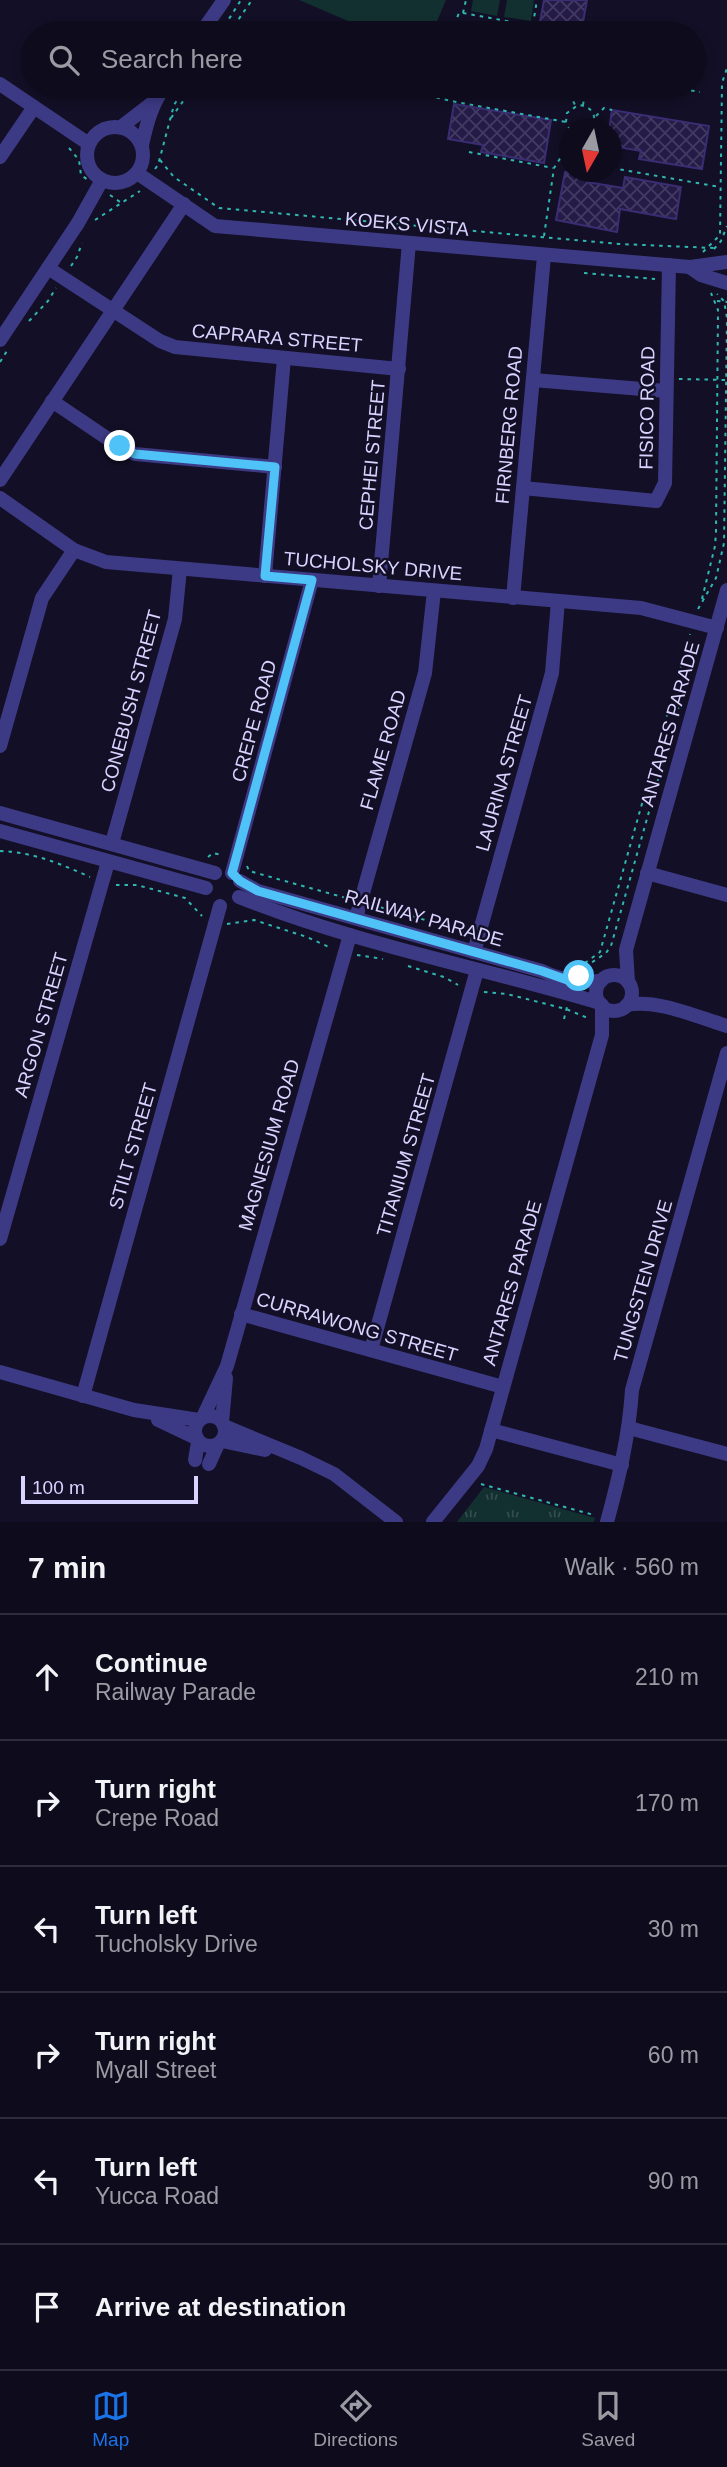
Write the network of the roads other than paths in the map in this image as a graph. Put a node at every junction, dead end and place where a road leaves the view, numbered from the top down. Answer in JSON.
{"nodes":[{"id":1,"x":224,"y":0,"type":"edge"},
{"id":2,"x":209,"y":21,"type":"edge"},
{"id":3,"x":0,"y":84,"type":"edge"},
{"id":4,"x":155,"y":100,"type":"joint"},
{"id":5,"x":34,"y":107,"type":"junction"},
{"id":6,"x":121,"y":127,"type":"junction"},
{"id":7,"x":89,"y":144,"type":"junction"},
{"id":8,"x":142,"y":145,"type":"junction"},
{"id":9,"x":0,"y":157,"type":"edge"},
{"id":10,"x":138,"y":173,"type":"junction"},
{"id":11,"x":100,"y":183,"type":"junction"},
{"id":12,"x":184,"y":204,"type":"junction"},
{"id":13,"x":409,"y":243,"type":"junction"},
{"id":14,"x":544,"y":256,"type":"junction"},
{"id":15,"x":727,"y":262,"type":"edge"},
{"id":16,"x":48,"y":268,"type":"junction"},
{"id":17,"x":701,"y":270,"type":"junction"},
{"id":18,"x":669,"y":273,"type":"junction"},
{"id":19,"x":727,"y":283,"type":"edge"},
{"id":20,"x":114,"y":311,"type":"junction"},
{"id":21,"x":0,"y":340,"type":"edge"},
{"id":22,"x":284,"y":358,"type":"junction"},
{"id":23,"x":399,"y":369,"type":"junction"},
{"id":24,"x":533,"y":380,"type":"junction"},
{"id":25,"x":666,"y":385,"type":"junction"},
{"id":26,"x":52,"y":401,"type":"junction"},
{"id":27,"x":275,"y":467,"type":"junction"},
{"id":28,"x":0,"y":480,"type":"edge"},
{"id":29,"x":523,"y":488,"type":"junction"},
{"id":30,"x":0,"y":498,"type":"edge"},
{"id":31,"x":74,"y":550,"type":"junction"},
{"id":32,"x":180,"y":569,"type":"junction"},
{"id":33,"x":265,"y":576,"type":"junction"},
{"id":34,"x":312,"y":580,"type":"junction"},
{"id":35,"x":379,"y":586,"type":"junction"},
{"id":36,"x":434,"y":590,"type":"junction"},
{"id":37,"x":727,"y":590,"type":"edge"},
{"id":38,"x":513,"y":597,"type":"junction"},
{"id":39,"x":558,"y":601,"type":"junction"},
{"id":40,"x":718,"y":628,"type":"junction"},
{"id":41,"x":0,"y":747,"type":"edge"},
{"id":42,"x":0,"y":813,"type":"edge"},
{"id":43,"x":0,"y":831,"type":"edge"},
{"id":44,"x":112,"y":843,"type":"junction"},
{"id":45,"x":108,"y":862,"type":"junction"},
{"id":46,"x":215,"y":873,"type":"junction"},
{"id":47,"x":647,"y":873,"type":"junction"},
{"id":48,"x":236,"y":877,"type":"junction"},
{"id":49,"x":206,"y":888,"type":"junction"},
{"id":50,"x":727,"y":895,"type":"edge"},
{"id":51,"x":239,"y":897,"type":"junction"},
{"id":52,"x":220,"y":906,"type":"junction"},
{"id":53,"x":356,"y":918,"type":"junction"},
{"id":54,"x":350,"y":935,"type":"junction"},
{"id":55,"x":625,"y":950,"type":"junction"},
{"id":56,"x":474,"y":952,"type":"junction"},
{"id":57,"x":477,"y":970,"type":"junction"},
{"id":58,"x":603,"y":979,"type":"junction"},
{"id":59,"x":629,"y":983,"type":"junction"},
{"id":60,"x":576,"y":989,"type":"junction"},
{"id":61,"x":601,"y":1004,"type":"junction"},
{"id":62,"x":626,"y":1006,"type":"junction"},
{"id":63,"x":663,"y":1007,"type":"junction"},
{"id":64,"x":727,"y":1026,"type":"edge"},
{"id":65,"x":600,"y":1042,"type":"junction"},
{"id":66,"x":727,"y":1053,"type":"edge"},
{"id":67,"x":0,"y":1239,"type":"edge"},
{"id":68,"x":241,"y":1314,"type":"junction"},
{"id":69,"x":371,"y":1350,"type":"junction"},
{"id":70,"x":227,"y":1366,"type":"junction"},
{"id":71,"x":0,"y":1372,"type":"edge"},
{"id":72,"x":503,"y":1387,"type":"junction"},
{"id":73,"x":83,"y":1396,"type":"junction"},
{"id":74,"x":134,"y":1410,"type":"junction"},
{"id":75,"x":201,"y":1418,"type":"junction"},
{"id":76,"x":223,"y":1424,"type":"junction"},
{"id":77,"x":629,"y":1428,"type":"junction"},
{"id":78,"x":491,"y":1430,"type":"junction"},
{"id":79,"x":197,"y":1440,"type":"junction"},
{"id":80,"x":220,"y":1443,"type":"junction"},
{"id":81,"x":727,"y":1454,"type":"edge"},
{"id":82,"x":301,"y":1458,"type":"junction"},
{"id":83,"x":622,"y":1465,"type":"junction"},
{"id":84,"x":608,"y":1520,"type":"edge"},
{"id":85,"x":396,"y":1522,"type":"edge"},
{"id":86,"x":433,"y":1522,"type":"edge"}],
"edges":[{"from":1,"to":2,"type":"street"},
{"from":3,"to":5,"type":"street"},
{"from":4,"to":6,"type":"street"},
{"from":4,"to":8,"type":"street"},
{"from":5,"to":7,"type":"street"},
{"from":5,"to":9,"type":"street"},
{"from":6,"to":7,"type":"street"},
{"from":6,"to":8,"type":"street"},
{"from":7,"to":11,"type":"street"},
{"from":8,"to":10,"type":"street"},
{"from":10,"to":11,"type":"street"},
{"from":10,"to":12,"type":"street","name":"KOEKS VISTA"},
{"from":11,"to":16,"type":"street"},
{"from":12,"to":13,"type":"street","name":"KOEKS VISTA"},
{"from":12,"to":20,"type":"street"},
{"from":13,"to":14,"type":"street","name":"KOEKS VISTA"},
{"from":13,"to":23,"type":"street","name":"CEPHEI STREET"},
{"from":14,"to":18,"type":"street","name":"KOEKS VISTA"},
{"from":14,"to":24,"type":"street","name":"FIRNBERG ROAD"},
{"from":15,"to":17,"type":"street","name":"KOEKS VISTA"},
{"from":16,"to":20,"type":"street","name":"CAPRARA STREET"},
{"from":16,"to":21,"type":"street"},
{"from":17,"to":18,"type":"street","name":"KOEKS VISTA"},
{"from":17,"to":19,"type":"street","name":"KOEKS VISTA"},
{"from":18,"to":25,"type":"street","name":"FISICO ROAD"},
{"from":20,"to":22,"type":"street","name":"CAPRARA STREET"},
{"from":20,"to":26,"type":"street"},
{"from":22,"to":23,"type":"street","name":"CAPRARA STREET"},
{"from":22,"to":27,"type":"street"},
{"from":23,"to":35,"type":"street","name":"CEPHEI STREET"},
{"from":24,"to":25,"type":"street"},
{"from":24,"to":29,"type":"street","name":"FIRNBERG ROAD"},
{"from":25,"to":29,"type":"street","name":"FISICO ROAD"},
{"from":26,"to":27,"type":"street"},
{"from":26,"to":28,"type":"street"},
{"from":27,"to":33,"type":"street"},
{"from":29,"to":38,"type":"street","name":"FIRNBERG ROAD"},
{"from":30,"to":31,"type":"street","name":"TUCHOLSKY DRIVE"},
{"from":31,"to":32,"type":"street","name":"TUCHOLSKY DRIVE"},
{"from":31,"to":41,"type":"street"},
{"from":32,"to":33,"type":"street","name":"TUCHOLSKY DRIVE"},
{"from":32,"to":44,"type":"street","name":"CONEBUSH STREET"},
{"from":33,"to":34,"type":"street","name":"TUCHOLSKY DRIVE"},
{"from":34,"to":35,"type":"street","name":"TUCHOLSKY DRIVE"},
{"from":34,"to":48,"type":"street","name":"CREPE ROAD"},
{"from":35,"to":36,"type":"street","name":"TUCHOLSKY DRIVE"},
{"from":36,"to":38,"type":"street","name":"TUCHOLSKY DRIVE"},
{"from":36,"to":53,"type":"street","name":"FLAME ROAD"},
{"from":37,"to":40,"type":"street","name":"ANTARES PARADE"},
{"from":38,"to":39,"type":"street","name":"TUCHOLSKY DRIVE"},
{"from":39,"to":40,"type":"street","name":"TUCHOLSKY DRIVE"},
{"from":39,"to":56,"type":"street","name":"LAURINA STREET"},
{"from":40,"to":47,"type":"street","name":"ANTARES PARADE"},
{"from":42,"to":44,"type":"street"},
{"from":43,"to":45,"type":"street"},
{"from":44,"to":46,"type":"street"},
{"from":45,"to":49,"type":"street"},
{"from":45,"to":67,"type":"street","name":"ARGON STREET"},
{"from":46,"to":48,"type":"street"},
{"from":46,"to":49,"type":"street"},
{"from":47,"to":50,"type":"street"},
{"from":47,"to":55,"type":"street","name":"ANTARES PARADE"},
{"from":48,"to":51,"type":"street"},
{"from":48,"to":53,"type":"street","name":"RAILWAY PARADE"},
{"from":49,"to":52,"type":"street"},
{"from":51,"to":52,"type":"street"},
{"from":51,"to":54,"type":"street","name":"RAILWAY PARADE"},
{"from":52,"to":73,"type":"street","name":"STILT STREET"},
{"from":53,"to":56,"type":"street","name":"RAILWAY PARADE"},
{"from":54,"to":57,"type":"street","name":"RAILWAY PARADE"},
{"from":54,"to":68,"type":"street","name":"MAGNESIUM ROAD"},
{"from":55,"to":58,"type":"street","name":"ANTARES PARADE"},
{"from":55,"to":59,"type":"street","name":"ANTARES PARADE"},
{"from":56,"to":60,"type":"street","name":"RAILWAY PARADE"},
{"from":57,"to":60,"type":"street","name":"RAILWAY PARADE"},
{"from":57,"to":69,"type":"street","name":"TITANIUM STREET"},
{"from":58,"to":59,"type":"street"},
{"from":58,"to":60,"type":"street","name":"RAILWAY PARADE"},
{"from":58,"to":61,"type":"street"},
{"from":59,"to":62,"type":"street"},
{"from":59,"to":63,"type":"street"},
{"from":60,"to":61,"type":"street","name":"RAILWAY PARADE"},
{"from":61,"to":62,"type":"street"},
{"from":61,"to":65,"type":"street","name":"ANTARES PARADE"},
{"from":62,"to":63,"type":"street"},
{"from":62,"to":65,"type":"street","name":"ANTARES PARADE"},
{"from":63,"to":64,"type":"street"},
{"from":65,"to":72,"type":"street","name":"ANTARES PARADE"},
{"from":66,"to":77,"type":"street","name":"TUNGSTEN DRIVE"},
{"from":68,"to":69,"type":"street","name":"CURRAWONG STREET"},
{"from":68,"to":70,"type":"street","name":"MAGNESIUM ROAD"},
{"from":69,"to":72,"type":"street","name":"CURRAWONG STREET"},
{"from":70,"to":75,"type":"street","name":"MAGNESIUM ROAD"},
{"from":70,"to":76,"type":"street","name":"MAGNESIUM ROAD"},
{"from":71,"to":73,"type":"street"},
{"from":72,"to":78,"type":"street","name":"ANTARES PARADE"},
{"from":73,"to":74,"type":"street"},
{"from":74,"to":75,"type":"street"},
{"from":74,"to":79,"type":"street"},
{"from":75,"to":76,"type":"street"},
{"from":75,"to":79,"type":"street"},
{"from":76,"to":80,"type":"street"},
{"from":76,"to":82,"type":"street"},
{"from":77,"to":81,"type":"street"},
{"from":77,"to":83,"type":"street","name":"TUNGSTEN DRIVE"},
{"from":78,"to":83,"type":"street"},
{"from":78,"to":86,"type":"street","name":"ANTARES PARADE"},
{"from":79,"to":80,"type":"street"},
{"from":79,"to":80,"type":"street"},
{"from":80,"to":82,"type":"street"},
{"from":82,"to":85,"type":"street"},
{"from":83,"to":84,"type":"street","name":"TUNGSTEN DRIVE"}]}
